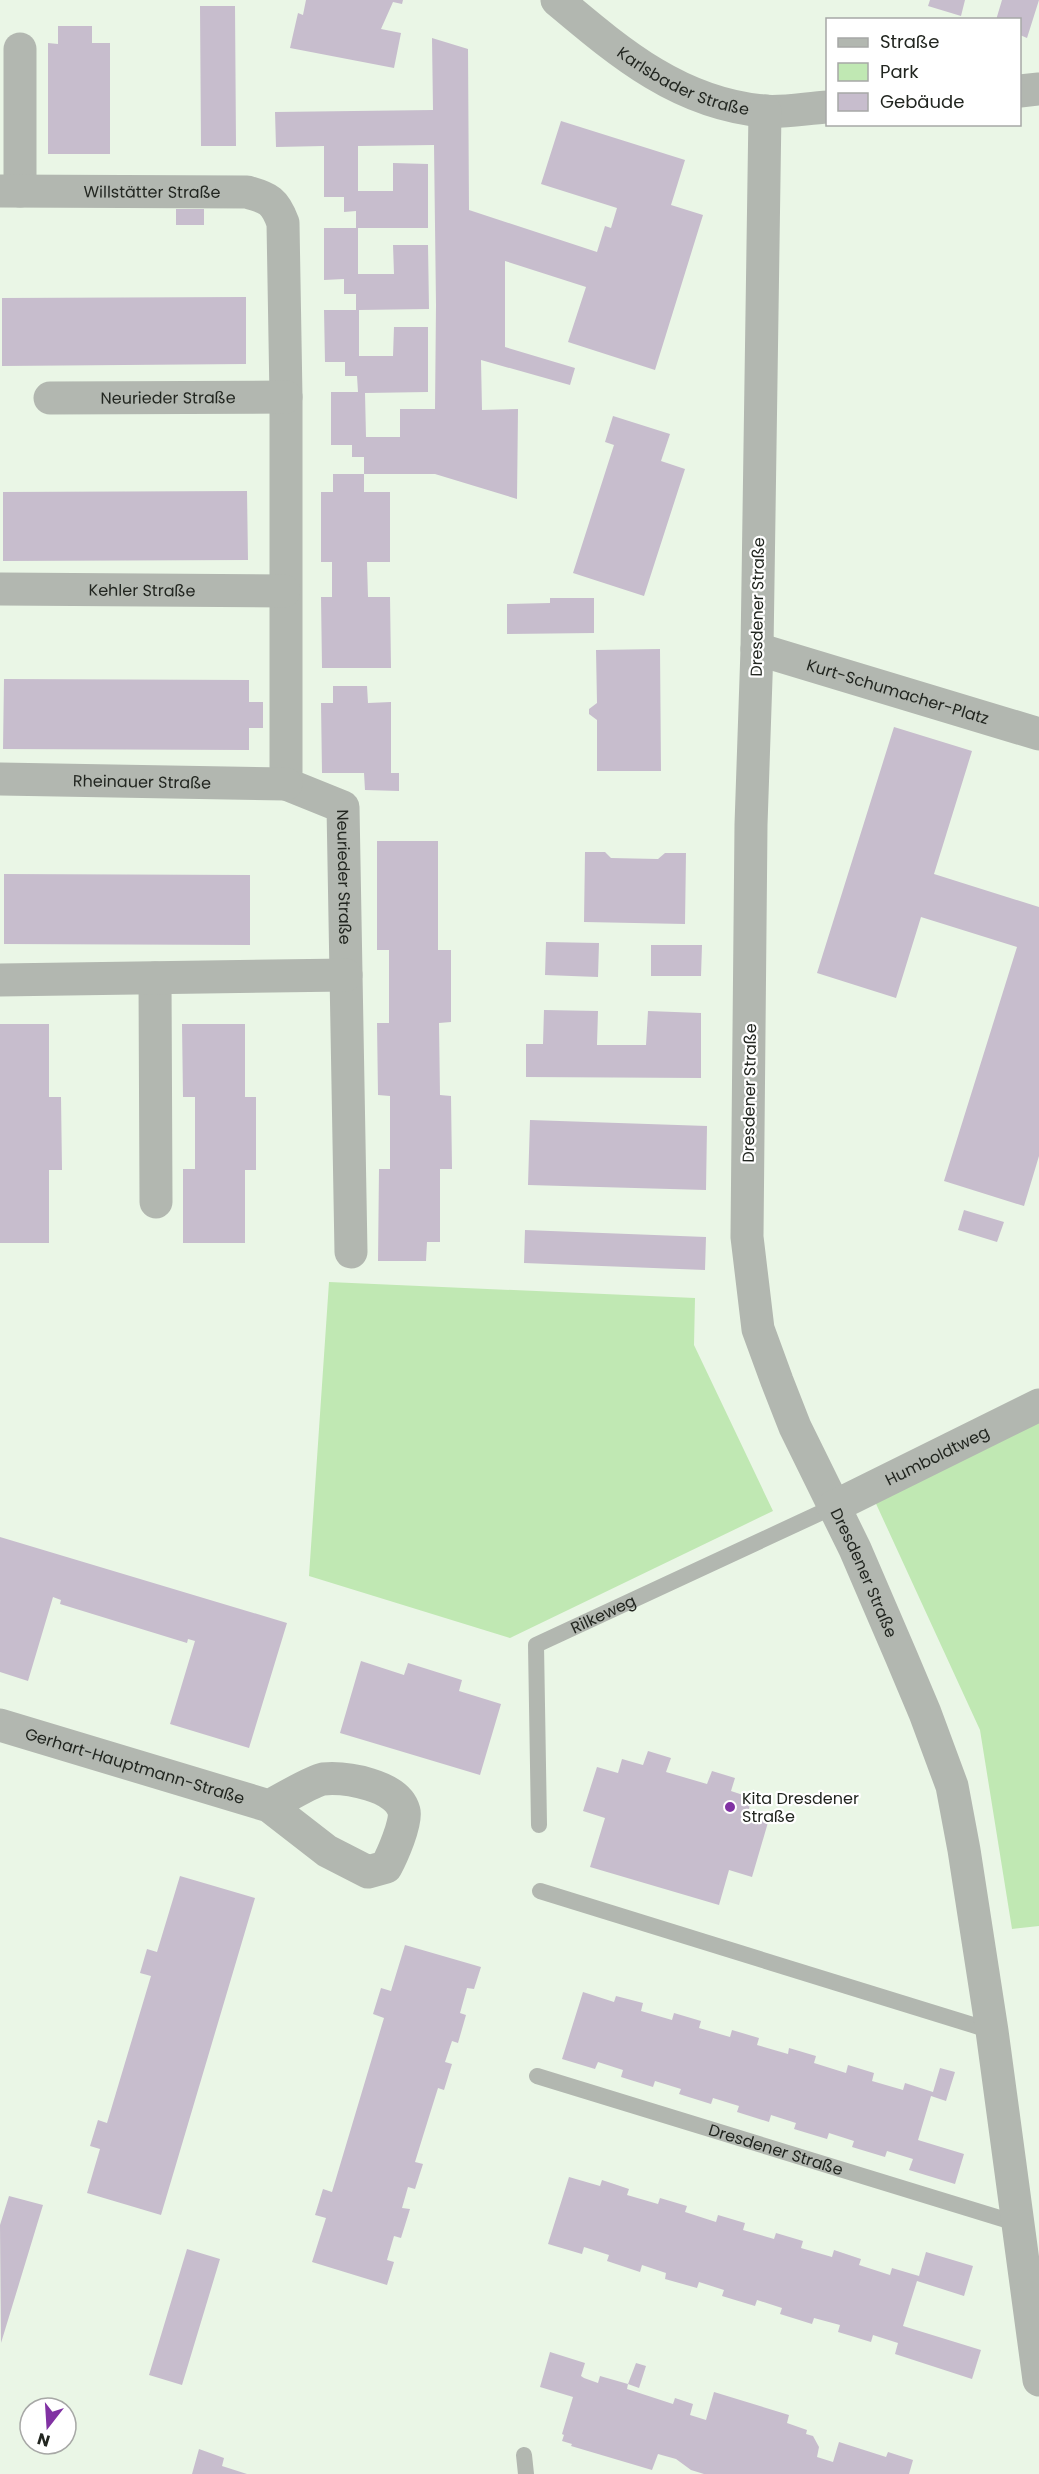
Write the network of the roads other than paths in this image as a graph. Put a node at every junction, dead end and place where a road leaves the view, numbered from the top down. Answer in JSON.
{"nodes":[{"id":1,"x":557,"y":0,"type":"edge"},
{"id":2,"x":20,"y":49,"type":"dead end"},
{"id":3,"x":1039,"y":89,"type":"edge"},
{"id":4,"x":1021,"y":91,"type":"edge"},
{"id":5,"x":826,"y":107,"type":"edge"},
{"id":6,"x":765,"y":111,"type":"junction"},
{"id":7,"x":10,"y":191,"type":"edge"},
{"id":8,"x":286,"y":397,"type":"junction"},
{"id":9,"x":50,"y":398,"type":"dead end"},
{"id":10,"x":0,"y":589,"type":"edge"},
{"id":11,"x":284,"y":591,"type":"junction"},
{"id":12,"x":757,"y":649,"type":"junction"},
{"id":13,"x":1039,"y":734,"type":"edge"},
{"id":14,"x":0,"y":779,"type":"edge"},
{"id":15,"x":286,"y":784,"type":"junction"},
{"id":16,"x":346,"y":975,"type":"junction"},
{"id":17,"x":155,"y":978,"type":"junction"},
{"id":18,"x":0,"y":980,"type":"edge"},
{"id":19,"x":156,"y":1202,"type":"dead end"},
{"id":20,"x":351,"y":1252,"type":"dead end"},
{"id":21,"x":1039,"y":1405,"type":"edge"},
{"id":22,"x":833,"y":1507,"type":"junction"},
{"id":23,"x":0,"y":1725,"type":"edge"},
{"id":24,"x":269,"y":1806,"type":"dead end"},
{"id":25,"x":539,"y":1825,"type":"dead end"},
{"id":26,"x":540,"y":1890,"type":"dead end"},
{"id":27,"x":992,"y":2031,"type":"junction"},
{"id":28,"x":537,"y":2076,"type":"dead end"},
{"id":29,"x":1016,"y":2223,"type":"junction"},
{"id":30,"x":1039,"y":2379,"type":"edge"},
{"id":31,"x":524,"y":2455,"type":"dead end"},
{"id":32,"x":526,"y":2474,"type":"edge"}],
"edges":[{"from":1,"to":6,"type":"street","name":"Karlsbader Straße"},
{"from":2,"to":7,"type":"street","name":"Willstätter Straße"},
{"from":3,"to":4,"type":"street"},
{"from":5,"to":6,"type":"street","name":"Karlsbader Straße"},
{"from":6,"to":12,"type":"street","name":"Dresdener Straße"},
{"from":7,"to":8,"type":"street","name":"Willstätter Straße"},
{"from":8,"to":9,"type":"street","name":"Neurieder Straße"},
{"from":8,"to":11,"type":"street"},
{"from":10,"to":11,"type":"street","name":"Kehler Straße"},
{"from":11,"to":15,"type":"street"},
{"from":12,"to":13,"type":"street","name":"Kurt-Schumacher-Platz"},
{"from":12,"to":22,"type":"street","name":"Dresdener Straße"},
{"from":14,"to":15,"type":"street","name":"Rheinauer Straße"},
{"from":15,"to":16,"type":"street","name":"Neurieder Straße"},
{"from":16,"to":17,"type":"street"},
{"from":16,"to":20,"type":"street","name":"Neurieder Straße"},
{"from":17,"to":18,"type":"street"},
{"from":17,"to":19,"type":"street"},
{"from":21,"to":22,"type":"street","name":"Humboldtweg"},
{"from":22,"to":25,"type":"lane","name":"Rilkeweg"},
{"from":22,"to":27,"type":"street","name":"Dresdener Straße"},
{"from":23,"to":24,"type":"street","name":"Gerhart-Hauptmann-Straße"},
{"from":26,"to":27,"type":"lane"},
{"from":27,"to":29,"type":"street","name":"Dresdener Straße"},
{"from":28,"to":29,"type":"lane","name":"Dresdener Straße"},
{"from":29,"to":30,"type":"street","name":"Dresdener Straße"},
{"from":31,"to":32,"type":"lane"}]}
